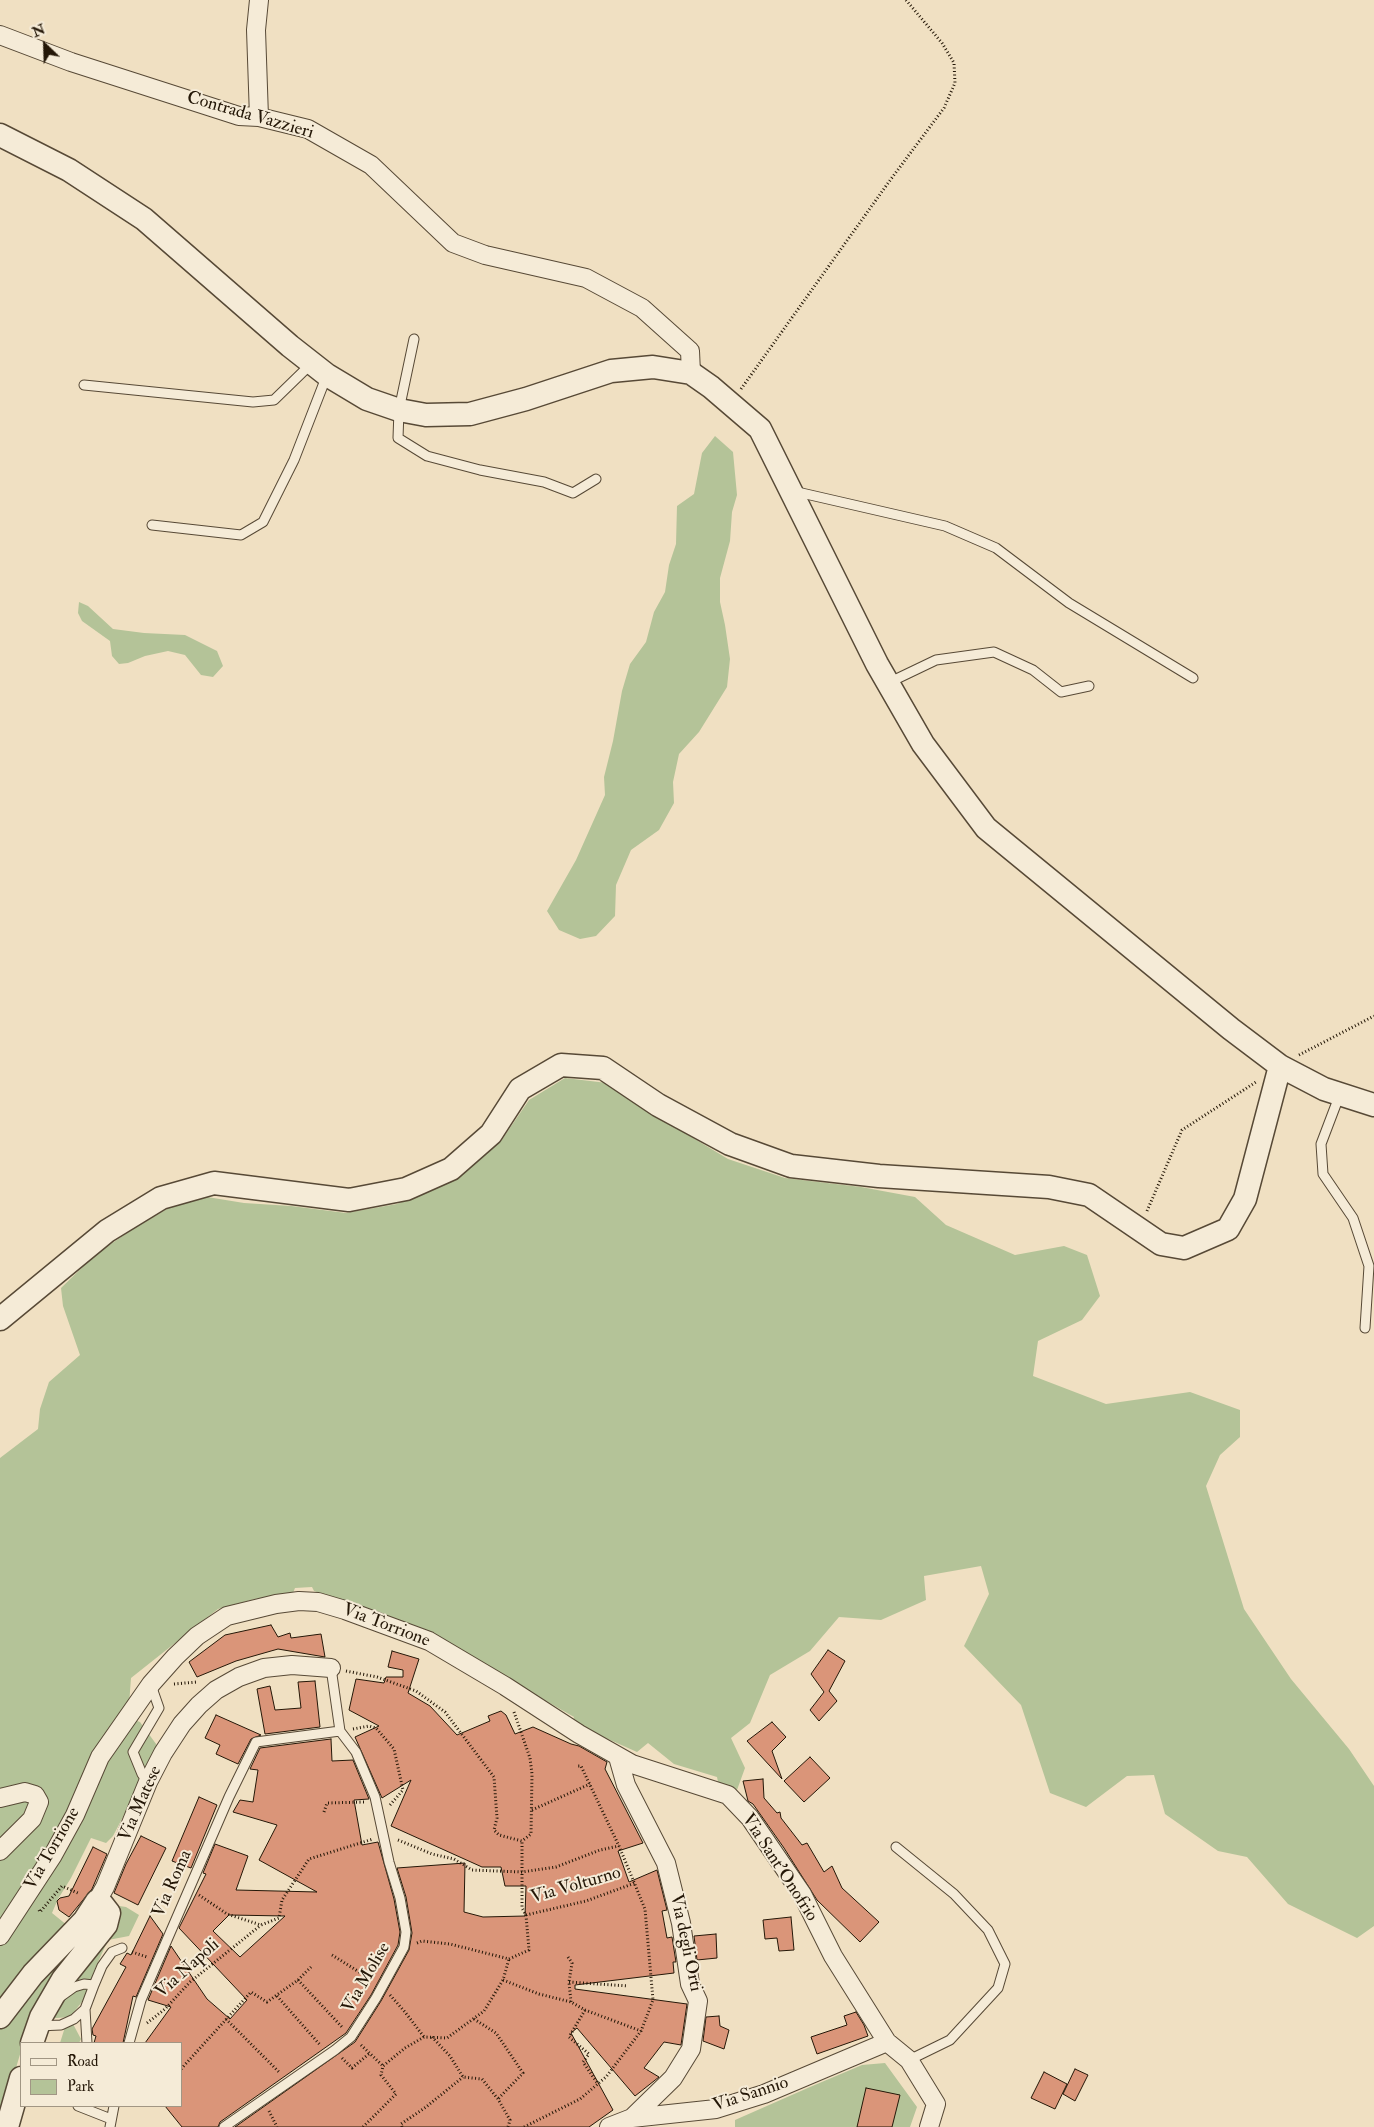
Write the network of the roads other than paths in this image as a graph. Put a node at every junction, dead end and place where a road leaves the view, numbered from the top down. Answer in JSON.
{"nodes":[{"id":1,"x":259,"y":0,"type":"edge"},
{"id":2,"x":0,"y":36,"type":"edge"},
{"id":3,"x":259,"y":117,"type":"junction"},
{"id":4,"x":0,"y":135,"type":"edge"},
{"id":5,"x":414,"y":339,"type":"dead end"},
{"id":6,"x":319,"y":369,"type":"junction"},
{"id":7,"x":691,"y":373,"type":"junction"},
{"id":8,"x":84,"y":385,"type":"dead end"},
{"id":9,"x":398,"y":410,"type":"junction"},
{"id":10,"x":596,"y":478,"type":"dead end"},
{"id":11,"x":790,"y":491,"type":"junction"},
{"id":12,"x":152,"y":525,"type":"dead end"},
{"id":13,"x":1193,"y":678,"type":"dead end"},
{"id":14,"x":888,"y":683,"type":"junction"},
{"id":15,"x":1088,"y":686,"type":"dead end"},
{"id":16,"x":1280,"y":1066,"type":"junction"},
{"id":17,"x":1340,"y":1094,"type":"junction"},
{"id":18,"x":1374,"y":1105,"type":"edge"},
{"id":19,"x":0,"y":1319,"type":"edge"},
{"id":20,"x":1365,"y":1328,"type":"dead end"},
{"id":21,"x":331,"y":1668,"type":"joint"},
{"id":22,"x":151,"y":1684,"type":"junction"},
{"id":23,"x":340,"y":1731,"type":"junction"},
{"id":24,"x":618,"y":1757,"type":"junction"},
{"id":25,"x":148,"y":1782,"type":"junction"},
{"id":26,"x":0,"y":1798,"type":"edge"},
{"id":27,"x":896,"y":1848,"type":"dead end"},
{"id":28,"x":0,"y":1851,"type":"edge"},
{"id":29,"x":97,"y":1901,"type":"junction"},
{"id":30,"x":0,"y":1936,"type":"edge"},
{"id":31,"x":122,"y":1948,"type":"road end"},
{"id":32,"x":94,"y":1985,"type":"junction"},
{"id":33,"x":85,"y":2008,"type":"junction"},
{"id":34,"x":0,"y":2017,"type":"edge"},
{"id":35,"x":38,"y":2026,"type":"edge"},
{"id":36,"x":86,"y":2042,"type":"edge"},
{"id":37,"x":129,"y":2042,"type":"edge"},
{"id":38,"x":887,"y":2042,"type":"junction"},
{"id":39,"x":909,"y":2060,"type":"junction"},
{"id":40,"x":20,"y":2082,"type":"edge"},
{"id":41,"x":80,"y":2107,"type":"edge"},
{"id":42,"x":114,"y":2107,"type":"edge"},
{"id":43,"x":22,"y":2108,"type":"dead end"},
{"id":44,"x":632,"y":2118,"type":"junction"},
{"id":45,"x":111,"y":2123,"type":"edge"},
{"id":46,"x":7,"y":2127,"type":"edge"},
{"id":47,"x":17,"y":2127,"type":"edge"},
{"id":48,"x":224,"y":2127,"type":"edge"},
{"id":49,"x":609,"y":2127,"type":"edge"},
{"id":50,"x":929,"y":2127,"type":"edge"}],
"edges":[{"from":1,"to":3,"type":"street"},
{"from":2,"to":3,"type":"street","name":"Contrada Vazzieri"},
{"from":3,"to":7,"type":"street","name":"Contrada Vazzieri"},
{"from":4,"to":6,"type":"street"},
{"from":5,"to":9,"type":"lane"},
{"from":6,"to":8,"type":"lane"},
{"from":6,"to":9,"type":"street"},
{"from":6,"to":12,"type":"lane"},
{"from":7,"to":9,"type":"street"},
{"from":7,"to":11,"type":"street"},
{"from":9,"to":10,"type":"lane"},
{"from":11,"to":13,"type":"lane"},
{"from":11,"to":14,"type":"street"},
{"from":14,"to":15,"type":"lane"},
{"from":14,"to":16,"type":"street"},
{"from":16,"to":17,"type":"street"},
{"from":16,"to":19,"type":"street"},
{"from":17,"to":18,"type":"street"},
{"from":17,"to":20,"type":"lane"},
{"from":21,"to":23,"type":"lane"},
{"from":21,"to":25,"type":"street","name":"Via Matese"},
{"from":22,"to":24,"type":"street","name":"Via Torrione"},
{"from":22,"to":25,"type":"lane"},
{"from":22,"to":30,"type":"street","name":"Via Torrione"},
{"from":23,"to":37,"type":"lane","name":"Via Roma"},
{"from":23,"to":48,"type":"lane","name":"Via Molise"},
{"from":24,"to":38,"type":"street","name":"Via Sant'Onofrio"},
{"from":24,"to":44,"type":"street","name":"Via degli Orti"},
{"from":25,"to":29,"type":"street","name":"Via Matese"},
{"from":26,"to":28,"type":"street","name":"Via Torrione"},
{"from":27,"to":39,"type":"lane"},
{"from":29,"to":34,"type":"street","name":"Via Matese"},
{"from":29,"to":35,"type":"street"},
{"from":31,"to":32,"type":"lane"},
{"from":32,"to":33,"type":"lane"},
{"from":32,"to":35,"type":"lane"},
{"from":33,"to":35,"type":"lane"},
{"from":33,"to":36,"type":"lane"},
{"from":38,"to":39,"type":"street","name":"Via Sant'Onofrio"},
{"from":38,"to":44,"type":"street","name":"Via Sannio"},
{"from":39,"to":50,"type":"street","name":"Via Sant'Onofrio"},
{"from":40,"to":46,"type":"street"},
{"from":41,"to":45,"type":"lane"},
{"from":42,"to":45,"type":"lane"},
{"from":43,"to":47,"type":"lane"},
{"from":44,"to":49,"type":"street","name":"Via Sannio"}]}
